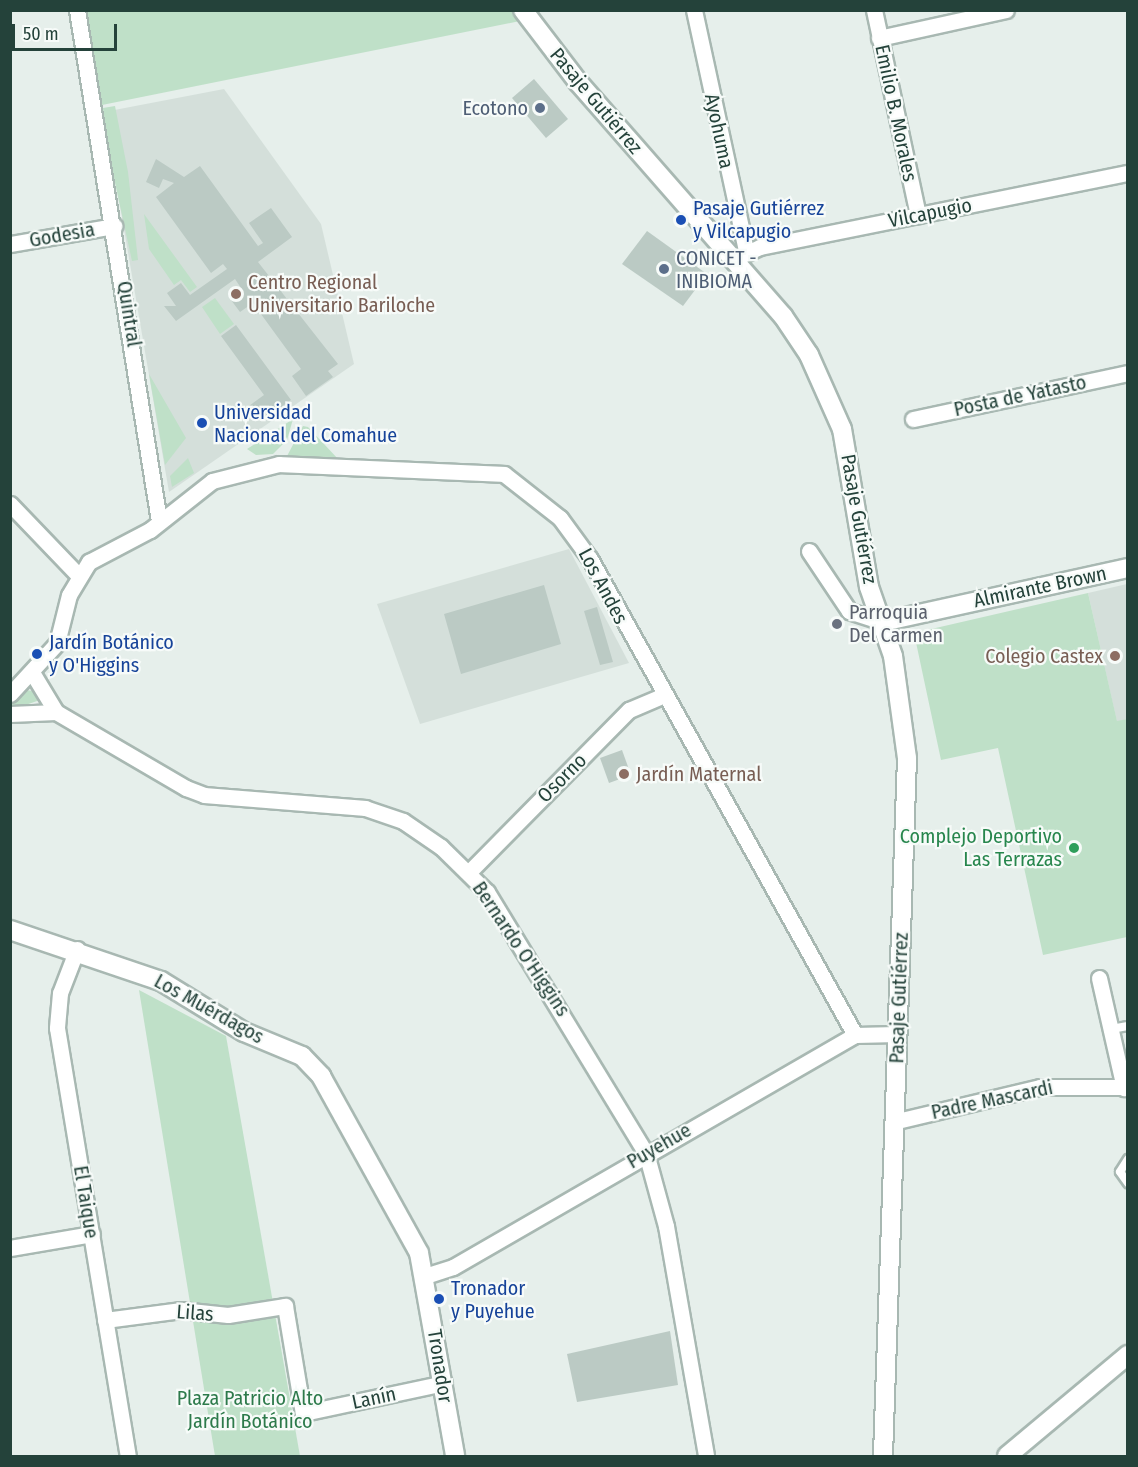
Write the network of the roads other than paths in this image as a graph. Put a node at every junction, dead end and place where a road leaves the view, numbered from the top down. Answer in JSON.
{"nodes":[{"id":1,"x":77,"y":10,"type":"edge"},
{"id":2,"x":524,"y":10,"type":"edge"},
{"id":3,"x":694,"y":10,"type":"edge"},
{"id":4,"x":874,"y":10,"type":"edge"},
{"id":5,"x":1006,"y":10,"type":"edge"},
{"id":6,"x":879,"y":38,"type":"junction"},
{"id":7,"x":1128,"y":173,"type":"edge"},
{"id":8,"x":918,"y":215,"type":"junction"},
{"id":9,"x":114,"y":226,"type":"junction"},
{"id":10,"x":10,"y":244,"type":"edge"},
{"id":11,"x":740,"y":255,"type":"junction"},
{"id":12,"x":1128,"y":373,"type":"edge"},
{"id":13,"x":913,"y":419,"type":"dead end"},
{"id":14,"x":10,"y":504,"type":"edge"},
{"id":15,"x":159,"y":521,"type":"junction"},
{"id":16,"x":809,"y":551,"type":"dead end"},
{"id":17,"x":1128,"y":568,"type":"edge"},
{"id":18,"x":78,"y":575,"type":"junction"},
{"id":19,"x":882,"y":622,"type":"junction"},
{"id":20,"x":33,"y":674,"type":"junction"},
{"id":21,"x":10,"y":694,"type":"edge"},
{"id":22,"x":664,"y":696,"type":"junction"},
{"id":23,"x":56,"y":712,"type":"junction"},
{"id":24,"x":10,"y":714,"type":"edge"},
{"id":25,"x":469,"y":872,"type":"junction"},
{"id":26,"x":10,"y":930,"type":"edge"},
{"id":27,"x":77,"y":949,"type":"junction"},
{"id":28,"x":1099,"y":978,"type":"dead end"},
{"id":29,"x":1128,"y":1026,"type":"edge"},
{"id":30,"x":1112,"y":1029,"type":"junction"},
{"id":31,"x":897,"y":1034,"type":"junction"},
{"id":32,"x":855,"y":1035,"type":"junction"},
{"id":33,"x":1126,"y":1087,"type":"edge"},
{"id":34,"x":893,"y":1122,"type":"junction"},
{"id":35,"x":646,"y":1154,"type":"junction"},
{"id":36,"x":1128,"y":1159,"type":"edge"},
{"id":37,"x":1128,"y":1183,"type":"edge"},
{"id":38,"x":92,"y":1234,"type":"junction"},
{"id":39,"x":10,"y":1248,"type":"edge"},
{"id":40,"x":425,"y":1276,"type":"junction"},
{"id":41,"x":105,"y":1320,"type":"junction"},
{"id":42,"x":1128,"y":1355,"type":"edge"},
{"id":43,"x":444,"y":1383,"type":"junction"},
{"id":44,"x":303,"y":1413,"type":"joint"},
{"id":45,"x":128,"y":1456,"type":"edge"},
{"id":46,"x":455,"y":1456,"type":"edge"},
{"id":47,"x":706,"y":1456,"type":"edge"},
{"id":48,"x":882,"y":1456,"type":"edge"},
{"id":49,"x":1007,"y":1456,"type":"edge"}],
"edges":[{"from":1,"to":9,"type":"street","name":"Quintral"},
{"from":2,"to":11,"type":"main road","name":"Pasaje Gutiérrez"},
{"from":3,"to":11,"type":"street","name":"Ayohuma"},
{"from":4,"to":6,"type":"street","name":"Emilio B. Morales"},
{"from":5,"to":6,"type":"street"},
{"from":6,"to":8,"type":"street","name":"Emilio B. Morales"},
{"from":7,"to":8,"type":"street","name":"Vilcapugio"},
{"from":8,"to":11,"type":"street","name":"Vilcapugio"},
{"from":9,"to":10,"type":"street","name":"Godesia"},
{"from":9,"to":15,"type":"street","name":"Quintral"},
{"from":11,"to":19,"type":"main road","name":"Pasaje Gutiérrez"},
{"from":12,"to":13,"type":"street","name":"Posta de Yatasto"},
{"from":14,"to":18,"type":"street"},
{"from":15,"to":18,"type":"street"},
{"from":15,"to":22,"type":"street","name":"Los Andes"},
{"from":16,"to":19,"type":"street"},
{"from":17,"to":19,"type":"main road","name":"Almirante Brown"},
{"from":18,"to":20,"type":"street"},
{"from":19,"to":31,"type":"main road","name":"Pasaje Gutiérrez"},
{"from":20,"to":21,"type":"street"},
{"from":20,"to":23,"type":"street","name":"Bernardo O'Higgins"},
{"from":22,"to":25,"type":"street","name":"Osorno"},
{"from":22,"to":32,"type":"street","name":"Los Andes"},
{"from":23,"to":24,"type":"street"},
{"from":23,"to":25,"type":"street","name":"Bernardo O'Higgins"},
{"from":25,"to":35,"type":"street","name":"Bernardo O'Higgins"},
{"from":26,"to":27,"type":"main road","name":"Los Muérdagos"},
{"from":27,"to":38,"type":"street","name":"El Taique"},
{"from":27,"to":40,"type":"main road","name":"Los Muérdagos"},
{"from":28,"to":30,"type":"street"},
{"from":29,"to":30,"type":"lane"},
{"from":30,"to":33,"type":"street"},
{"from":31,"to":32,"type":"street","name":"Puyehue"},
{"from":31,"to":34,"type":"main road","name":"Pasaje Gutiérrez"},
{"from":32,"to":35,"type":"street","name":"Puyehue"},
{"from":33,"to":34,"type":"street","name":"Padre Mascardi"},
{"from":34,"to":48,"type":"main road","name":"Pasaje Gutiérrez"},
{"from":35,"to":40,"type":"street","name":"Puyehue"},
{"from":35,"to":47,"type":"street","name":"Bernardo O'Higgins"},
{"from":36,"to":37,"type":"lane"},
{"from":38,"to":39,"type":"street"},
{"from":38,"to":41,"type":"street","name":"El Taique"},
{"from":40,"to":43,"type":"main road","name":"Tronador"},
{"from":41,"to":44,"type":"street","name":"Lilas"},
{"from":41,"to":45,"type":"street","name":"El Taique"},
{"from":42,"to":49,"type":"main road"},
{"from":43,"to":44,"type":"street","name":"Lanín"},
{"from":43,"to":46,"type":"main road","name":"Tronador"}]}
